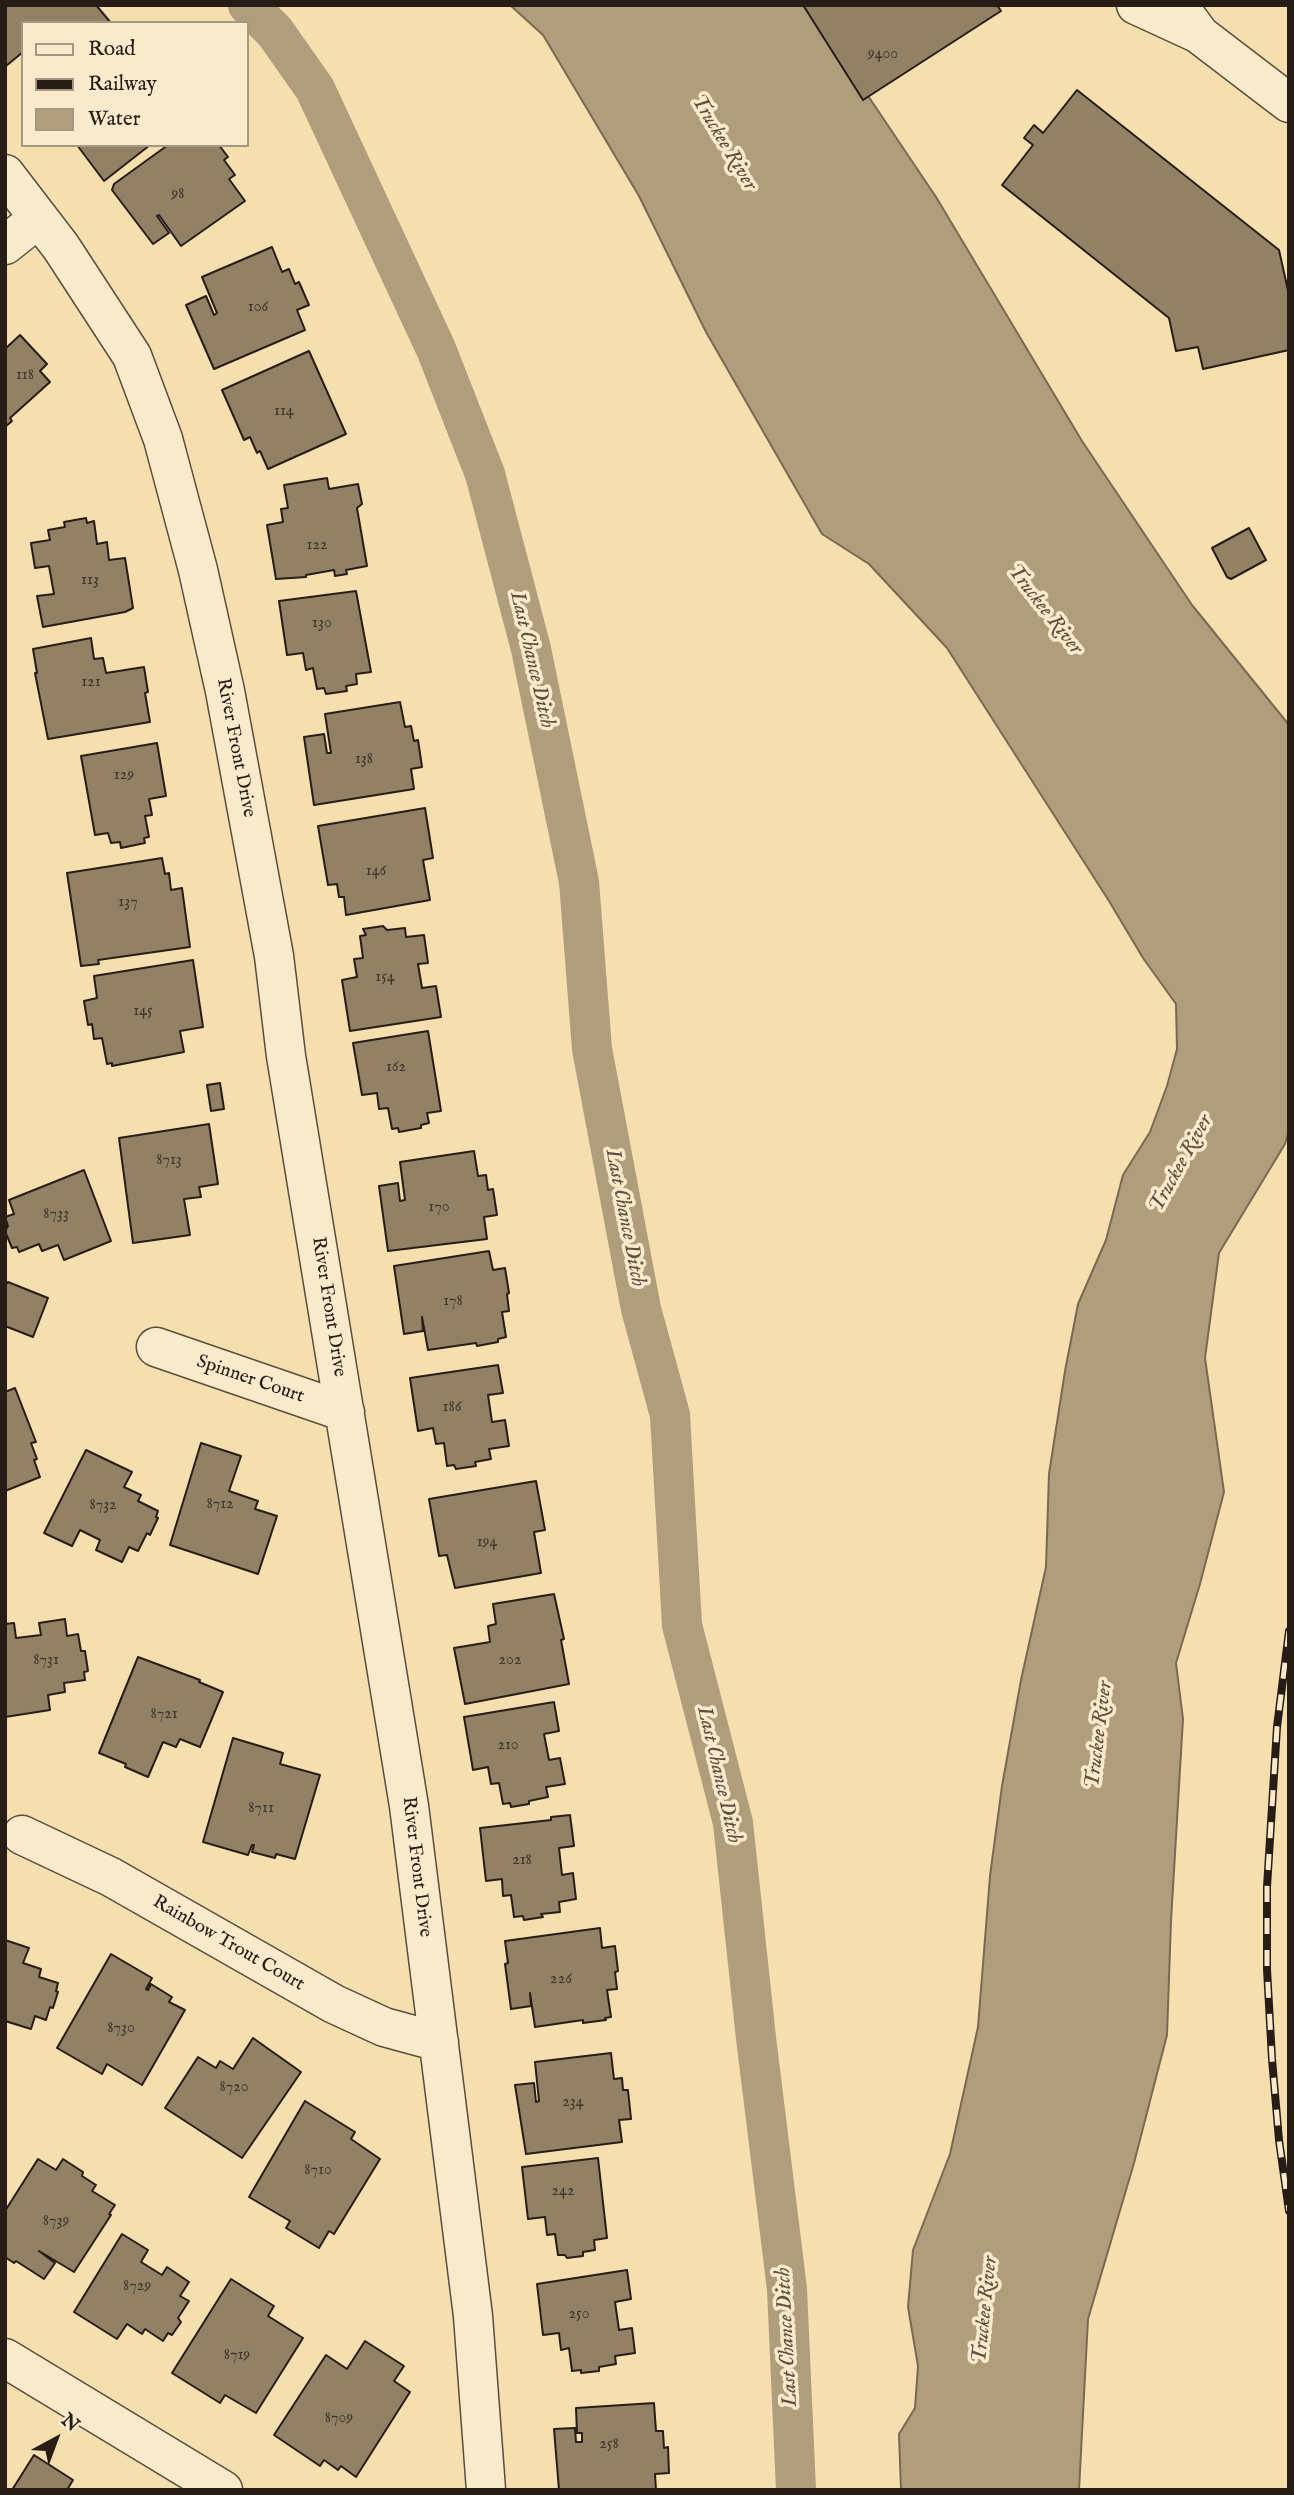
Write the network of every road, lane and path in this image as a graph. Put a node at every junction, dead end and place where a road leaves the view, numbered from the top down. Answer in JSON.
{"nodes":[{"id":1,"x":1136,"y":5,"type":"edge"},
{"id":2,"x":1178,"y":5,"type":"edge"},
{"id":3,"x":1200,"y":35,"type":"junction"},
{"id":4,"x":1289,"y":103,"type":"edge"},
{"id":5,"x":5,"y":174,"type":"edge"},
{"id":6,"x":39,"y":218,"type":"junction"},
{"id":7,"x":5,"y":245,"type":"edge"},
{"id":8,"x":156,"y":1347,"type":"dead end"},
{"id":9,"x":345,"y":1412,"type":"junction"},
{"id":10,"x":22,"y":1835,"type":"dead end"},
{"id":11,"x":439,"y":2042,"type":"junction"},
{"id":12,"x":5,"y":2358,"type":"edge"},
{"id":13,"x":223,"y":2490,"type":"edge"},
{"id":14,"x":486,"y":2490,"type":"edge"}],
"edges":[{"from":1,"to":3,"type":"street"},
{"from":2,"to":3,"type":"street"},
{"from":3,"to":4,"type":"street"},
{"from":5,"to":6,"type":"street","name":"River Front Drive"},
{"from":6,"to":7,"type":"street"},
{"from":6,"to":9,"type":"street","name":"River Front Drive"},
{"from":8,"to":9,"type":"street","name":"Spinner Court"},
{"from":9,"to":11,"type":"street","name":"River Front Drive"},
{"from":10,"to":11,"type":"street","name":"Rainbow Trout Court"},
{"from":11,"to":14,"type":"street","name":"River Front Drive"},
{"from":12,"to":13,"type":"street"}]}
